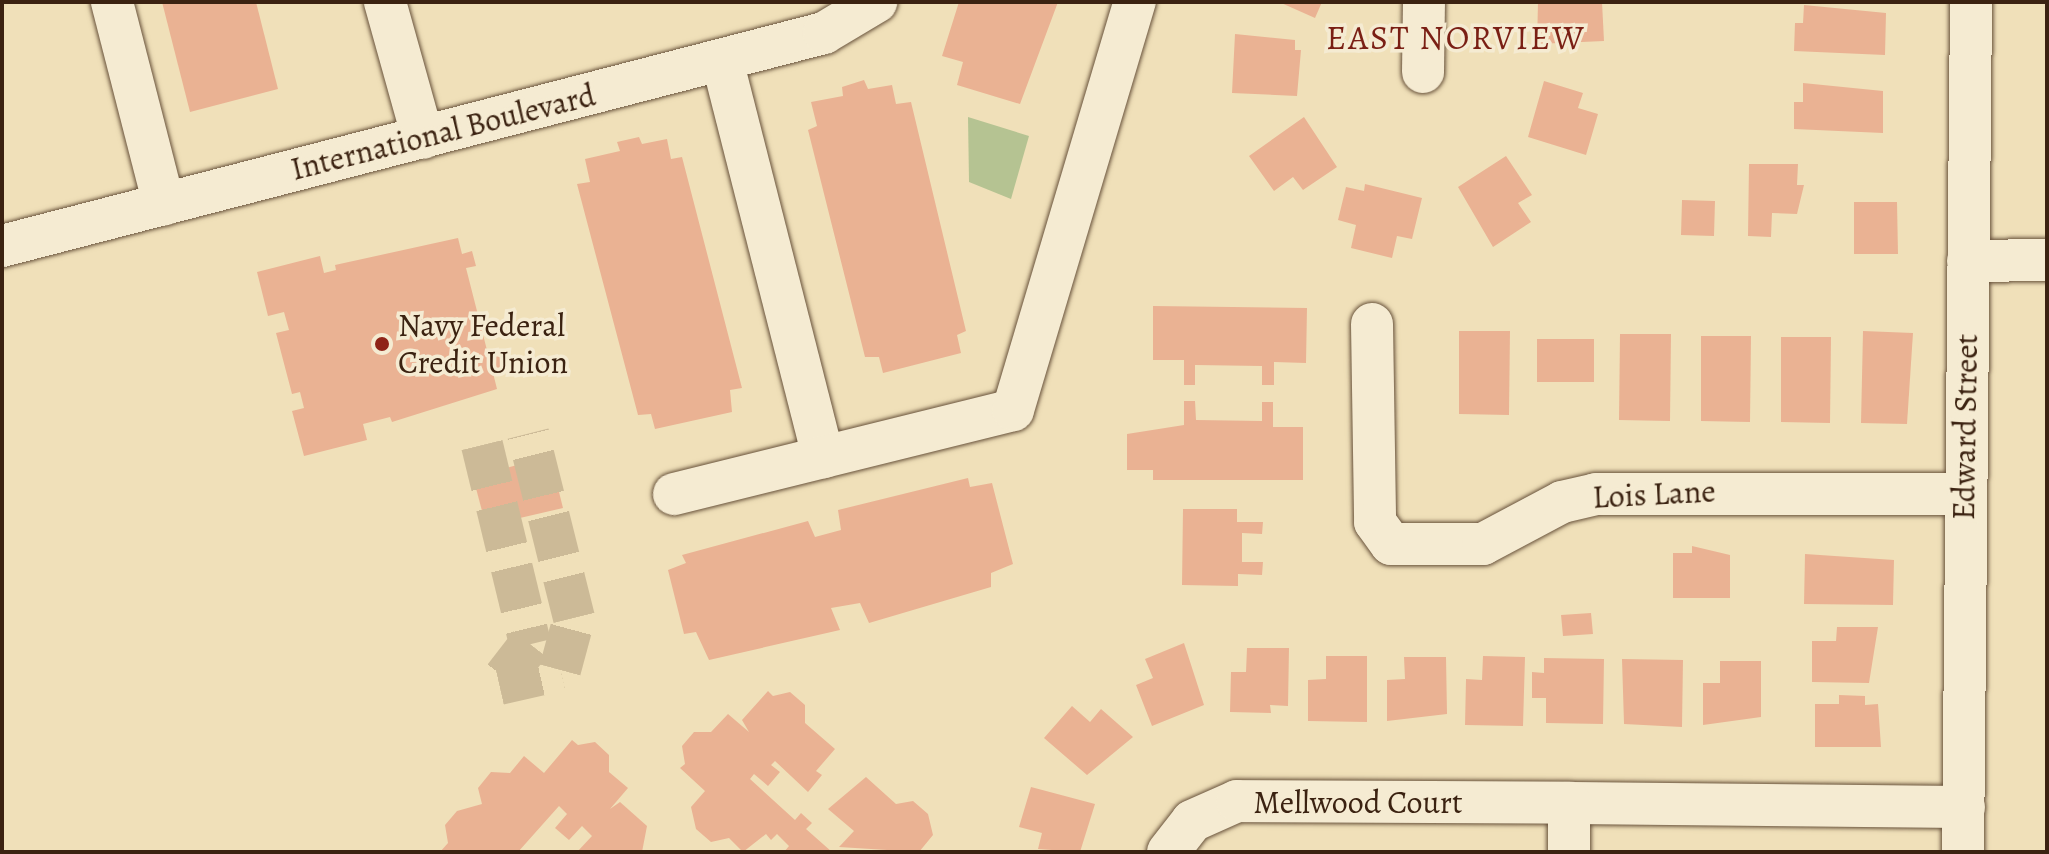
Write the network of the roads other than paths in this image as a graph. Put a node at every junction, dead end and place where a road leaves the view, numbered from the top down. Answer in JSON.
{"nodes":[{"id":1,"x":112,"y":2,"type":"edge"},
{"id":2,"x":385,"y":2,"type":"edge"},
{"id":3,"x":876,"y":2,"type":"edge"},
{"id":4,"x":1135,"y":2,"type":"edge"},
{"id":5,"x":1424,"y":2,"type":"edge"},
{"id":6,"x":1971,"y":2,"type":"edge"},
{"id":7,"x":722,"y":60,"type":"junction"},
{"id":8,"x":1423,"y":72,"type":"dead end"},
{"id":9,"x":423,"y":138,"type":"junction"},
{"id":10,"x":164,"y":204,"type":"junction"},
{"id":11,"x":2,"y":246,"type":"edge"},
{"id":12,"x":2047,"y":260,"type":"edge"},
{"id":13,"x":1968,"y":261,"type":"junction"},
{"id":14,"x":1372,"y":324,"type":"dead end"},
{"id":15,"x":823,"y":457,"type":"junction"},
{"id":16,"x":674,"y":494,"type":"dead end"},
{"id":17,"x":1963,"y":494,"type":"junction"},
{"id":18,"x":1569,"y":803,"type":"junction"},
{"id":19,"x":1964,"y":807,"type":"junction"},
{"id":20,"x":1168,"y":852,"type":"edge"},
{"id":21,"x":1569,"y":852,"type":"edge"},
{"id":22,"x":1963,"y":852,"type":"edge"}],
"edges":[{"from":1,"to":10,"type":"street"},
{"from":2,"to":9,"type":"street"},
{"from":3,"to":7,"type":"street","name":"International Boulevard"},
{"from":4,"to":15,"type":"street"},
{"from":5,"to":8,"type":"street"},
{"from":6,"to":13,"type":"street","name":"Edward Street"},
{"from":7,"to":9,"type":"street","name":"International Boulevard"},
{"from":7,"to":15,"type":"street"},
{"from":9,"to":10,"type":"street","name":"International Boulevard"},
{"from":10,"to":11,"type":"street","name":"International Boulevard"},
{"from":12,"to":13,"type":"street"},
{"from":13,"to":17,"type":"street","name":"Edward Street"},
{"from":14,"to":17,"type":"street","name":"Lois Lane"},
{"from":15,"to":16,"type":"street"},
{"from":17,"to":19,"type":"street","name":"Edward Street"},
{"from":18,"to":19,"type":"street","name":"Mellwood Court"},
{"from":18,"to":20,"type":"street","name":"Mellwood Court"},
{"from":18,"to":21,"type":"street"},
{"from":19,"to":22,"type":"street","name":"Edward Street"}]}
